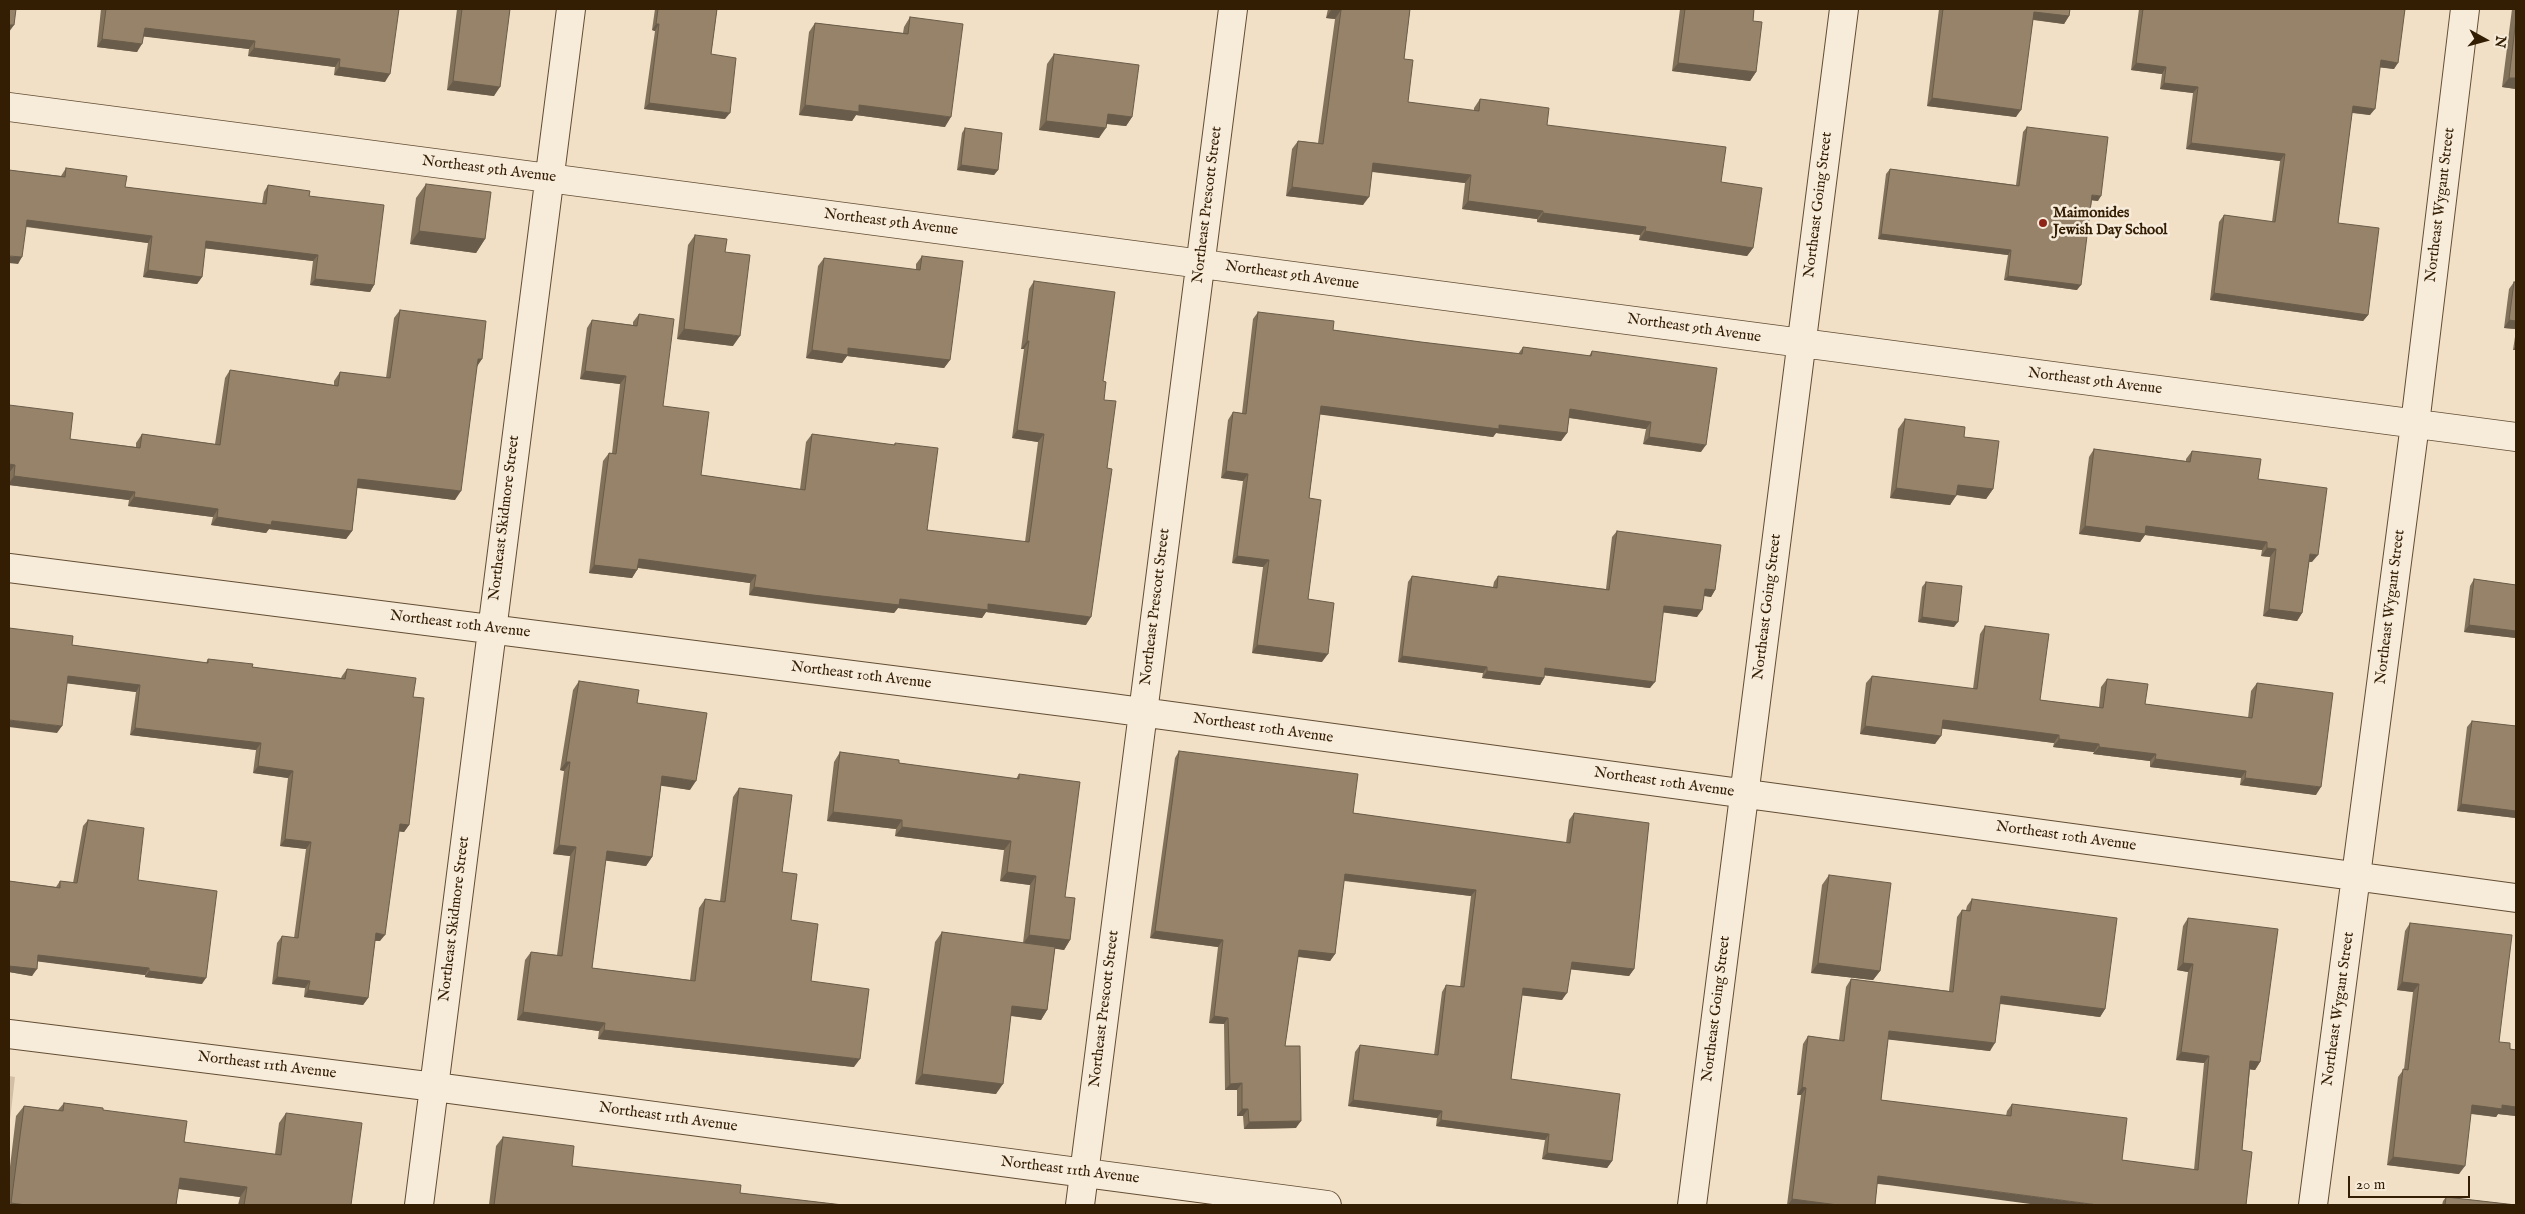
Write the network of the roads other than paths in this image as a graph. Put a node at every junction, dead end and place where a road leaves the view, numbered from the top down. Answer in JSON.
{"nodes":[{"id":1,"x":571,"y":9,"type":"edge"},
{"id":2,"x":1233,"y":9,"type":"edge"},
{"id":3,"x":1844,"y":9,"type":"edge"},
{"id":4,"x":2466,"y":9,"type":"edge"},
{"id":5,"x":9,"y":107,"type":"edge"},
{"id":6,"x":548,"y":178,"type":"junction"},
{"id":7,"x":1200,"y":264,"type":"junction"},
{"id":8,"x":1801,"y":343,"type":"junction"},
{"id":9,"x":2414,"y":424,"type":"junction"},
{"id":10,"x":2516,"y":437,"type":"edge"},
{"id":11,"x":9,"y":568,"type":"edge"},
{"id":12,"x":491,"y":629,"type":"junction"},
{"id":13,"x":1143,"y":713,"type":"junction"},
{"id":14,"x":1744,"y":794,"type":"junction"},
{"id":15,"x":2356,"y":876,"type":"junction"},
{"id":16,"x":2516,"y":898,"type":"edge"},
{"id":17,"x":9,"y":1034,"type":"edge"},
{"id":18,"x":435,"y":1087,"type":"junction"},
{"id":19,"x":1084,"y":1173,"type":"junction"},
{"id":20,"x":419,"y":1205,"type":"edge"},
{"id":21,"x":1080,"y":1205,"type":"edge"},
{"id":22,"x":1327,"y":1205,"type":"edge"},
{"id":23,"x":1692,"y":1205,"type":"edge"},
{"id":24,"x":2313,"y":1205,"type":"edge"}],
"edges":[{"from":1,"to":6,"type":"street","name":"Northeast Skidmore Street"},
{"from":2,"to":7,"type":"street","name":"Northeast Prescott Street"},
{"from":3,"to":8,"type":"street","name":"Northeast Going Street"},
{"from":4,"to":9,"type":"street","name":"Northeast Wygant Street"},
{"from":5,"to":6,"type":"street","name":"Northeast 9th Avenue"},
{"from":6,"to":7,"type":"street","name":"Northeast 9th Avenue"},
{"from":6,"to":12,"type":"street","name":"Northeast Skidmore Street"},
{"from":7,"to":8,"type":"street","name":"Northeast 9th Avenue"},
{"from":7,"to":13,"type":"street","name":"Northeast Prescott Street"},
{"from":8,"to":9,"type":"street","name":"Northeast 9th Avenue"},
{"from":8,"to":14,"type":"street","name":"Northeast Going Street"},
{"from":9,"to":10,"type":"street","name":"Northeast 9th Avenue"},
{"from":9,"to":15,"type":"street","name":"Northeast Wygant Street"},
{"from":11,"to":12,"type":"street","name":"Northeast 10th Avenue"},
{"from":12,"to":13,"type":"street","name":"Northeast 10th Avenue"},
{"from":12,"to":18,"type":"street","name":"Northeast Skidmore Street"},
{"from":13,"to":14,"type":"street","name":"Northeast 10th Avenue"},
{"from":13,"to":19,"type":"street","name":"Northeast Prescott Street"},
{"from":14,"to":15,"type":"street","name":"Northeast 10th Avenue"},
{"from":14,"to":23,"type":"street","name":"Northeast Going Street"},
{"from":15,"to":16,"type":"street","name":"Northeast 10th Avenue"},
{"from":15,"to":24,"type":"street","name":"Northeast Wygant Street"},
{"from":17,"to":18,"type":"street","name":"Northeast 11th Avenue"},
{"from":18,"to":19,"type":"street","name":"Northeast 11th Avenue"},
{"from":18,"to":20,"type":"street","name":"Northeast Skidmore Street"},
{"from":19,"to":21,"type":"street","name":"Northeast Prescott Street"},
{"from":19,"to":22,"type":"street","name":"Northeast 11th Avenue"}]}
